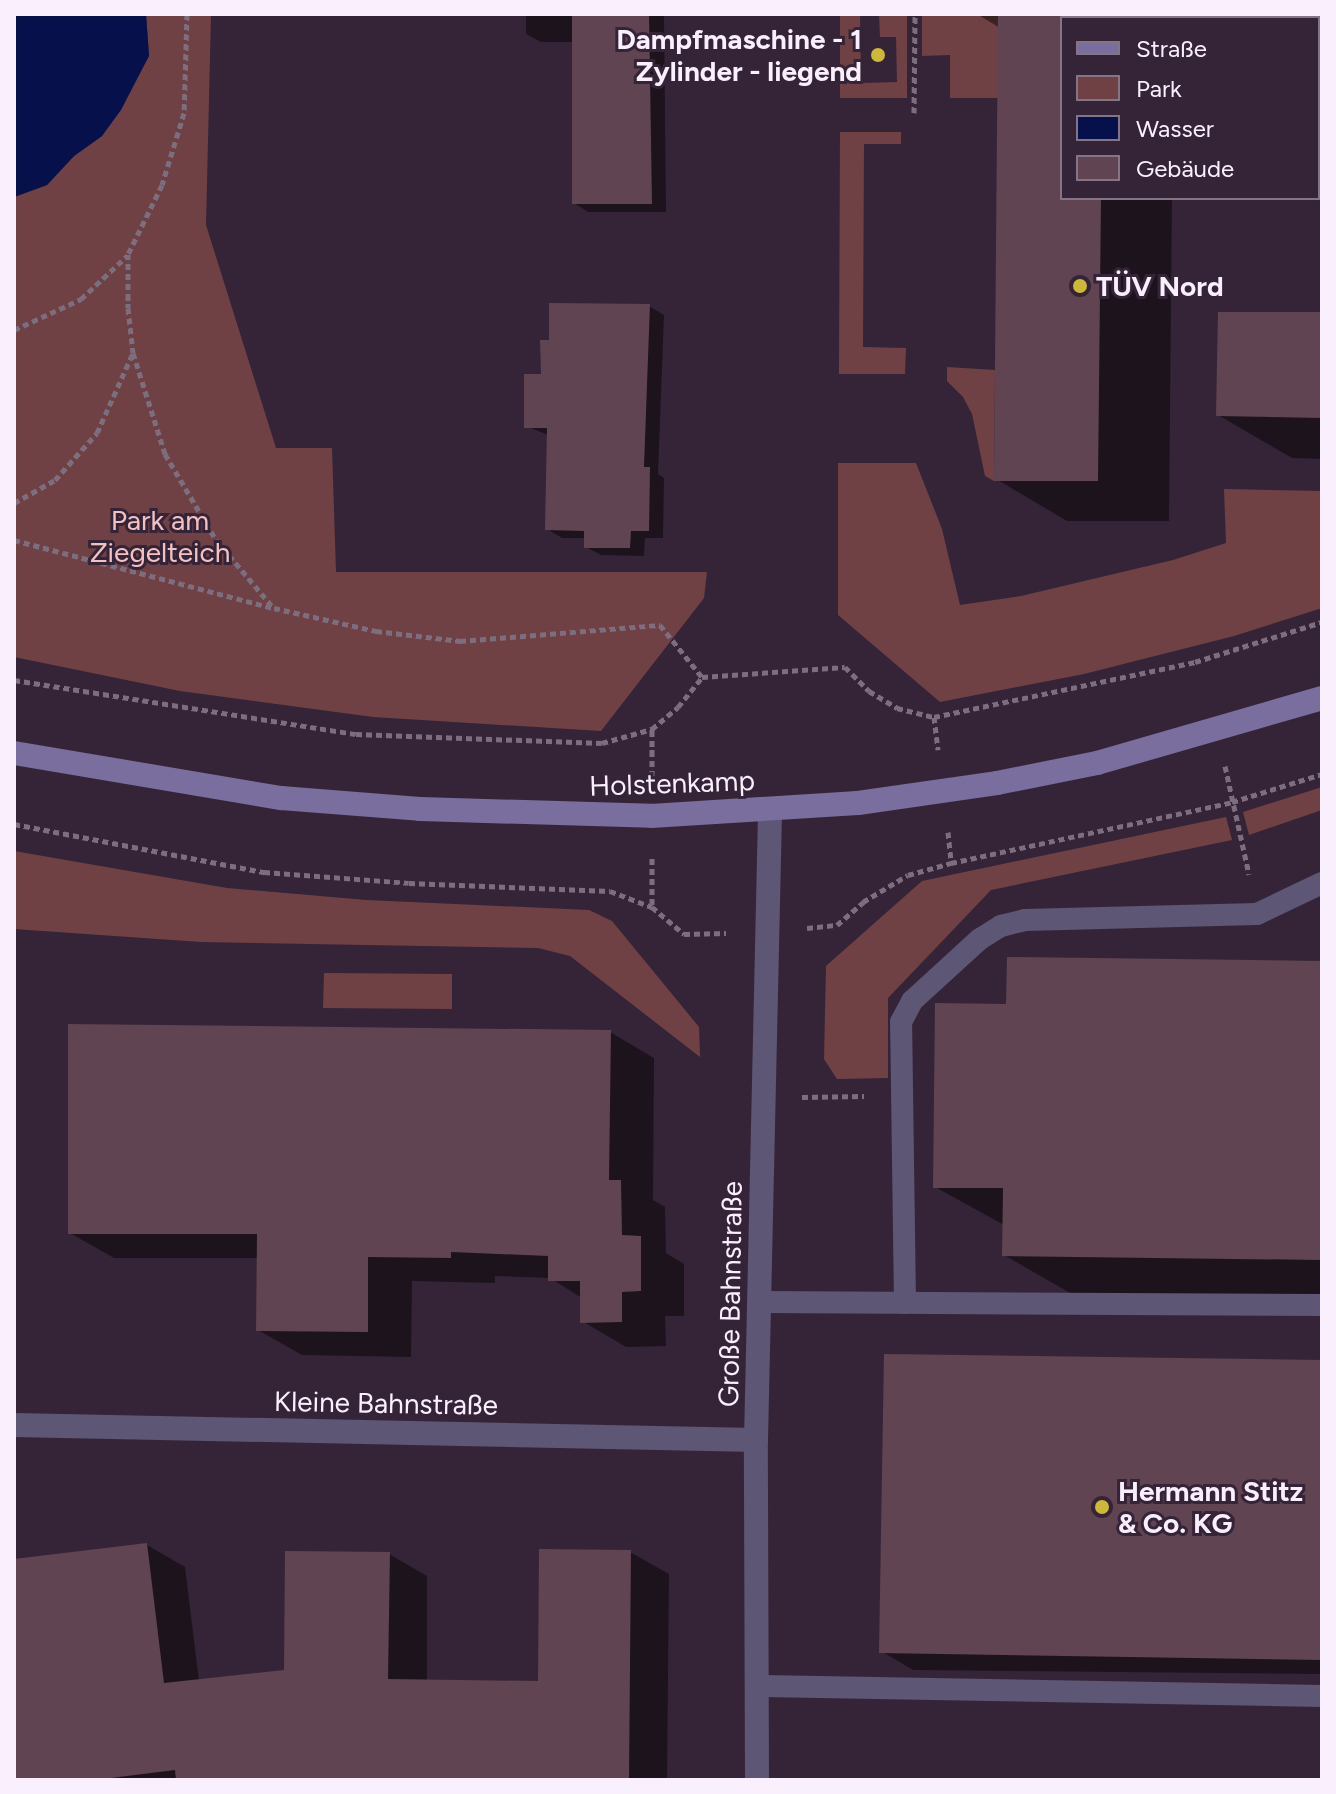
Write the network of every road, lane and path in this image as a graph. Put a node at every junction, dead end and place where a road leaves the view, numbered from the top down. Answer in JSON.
{"nodes":[{"id":1,"x":187,"y":14,"type":"edge"},
{"id":2,"x":915,"y":14,"type":"edge"},
{"id":3,"x":914,"y":113,"type":"dead end"},
{"id":4,"x":128,"y":254,"type":"junction"},
{"id":5,"x":14,"y":330,"type":"edge"},
{"id":6,"x":133,"y":353,"type":"junction"},
{"id":7,"x":14,"y":503,"type":"edge"},
{"id":8,"x":14,"y":540,"type":"edge"},
{"id":9,"x":274,"y":608,"type":"junction"},
{"id":10,"x":1322,"y":622,"type":"edge"},
{"id":11,"x":702,"y":677,"type":"junction"},
{"id":12,"x":14,"y":680,"type":"edge"},
{"id":13,"x":1322,"y":698,"type":"edge"},
{"id":14,"x":934,"y":717,"type":"junction"},
{"id":15,"x":1217,"y":731,"type":"junction"},
{"id":16,"x":936,"y":735,"type":"dead end"},
{"id":17,"x":14,"y":753,"type":"edge"},
{"id":18,"x":1322,"y":774,"type":"edge"},
{"id":19,"x":1232,"y":802,"type":"junction"},
{"id":20,"x":770,"y":811,"type":"junction"},
{"id":21,"x":14,"y":824,"type":"edge"},
{"id":22,"x":950,"y":847,"type":"dead end"},
{"id":23,"x":951,"y":863,"type":"junction"},
{"id":24,"x":1322,"y":883,"type":"edge"},
{"id":25,"x":1257,"y":914,"type":"junction"},
{"id":26,"x":816,"y":928,"type":"dead end"},
{"id":27,"x":708,"y":933,"type":"dead end"},
{"id":28,"x":901,"y":1096,"type":"junction"},
{"id":29,"x":764,"y":1097,"type":"junction"},
{"id":30,"x":761,"y":1302,"type":"junction"},
{"id":31,"x":905,"y":1303,"type":"junction"},
{"id":32,"x":1322,"y":1305,"type":"edge"},
{"id":33,"x":14,"y":1425,"type":"edge"},
{"id":34,"x":756,"y":1440,"type":"junction"},
{"id":35,"x":757,"y":1686,"type":"junction"},
{"id":36,"x":1322,"y":1696,"type":"edge"},
{"id":37,"x":757,"y":1780,"type":"edge"}],
"edges":[{"from":1,"to":4,"type":"path"},
{"from":2,"to":3,"type":"path"},
{"from":4,"to":5,"type":"path"},
{"from":4,"to":6,"type":"path"},
{"from":6,"to":7,"type":"path"},
{"from":6,"to":9,"type":"path"},
{"from":8,"to":9,"type":"path"},
{"from":9,"to":11,"type":"path"},
{"from":10,"to":14,"type":"path"},
{"from":11,"to":12,"type":"path"},
{"from":11,"to":14,"type":"path"},
{"from":13,"to":15,"type":"main road","name":"Holstenkamp"},
{"from":14,"to":16,"type":"path"},
{"from":15,"to":19,"type":"path"},
{"from":15,"to":20,"type":"main road","name":"Holstenkamp"},
{"from":17,"to":20,"type":"main road","name":"Holstenkamp"},
{"from":18,"to":19,"type":"path"},
{"from":19,"to":23,"type":"path"},
{"from":19,"to":25,"type":"path"},
{"from":20,"to":29,"type":"street","name":"Große Bahnstraße"},
{"from":21,"to":27,"type":"path"},
{"from":22,"to":23,"type":"path"},
{"from":23,"to":26,"type":"path"},
{"from":24,"to":25,"type":"lane"},
{"from":25,"to":28,"type":"lane"},
{"from":28,"to":29,"type":"path"},
{"from":28,"to":31,"type":"lane"},
{"from":29,"to":30,"type":"street","name":"Große Bahnstraße"},
{"from":30,"to":31,"type":"lane"},
{"from":30,"to":34,"type":"street","name":"Große Bahnstraße"},
{"from":31,"to":32,"type":"lane"},
{"from":33,"to":34,"type":"street","name":"Kleine Bahnstraße"},
{"from":34,"to":35,"type":"street","name":"Große Bahnstraße"},
{"from":35,"to":36,"type":"lane"},
{"from":35,"to":37,"type":"street","name":"Große Bahnstraße"}]}
